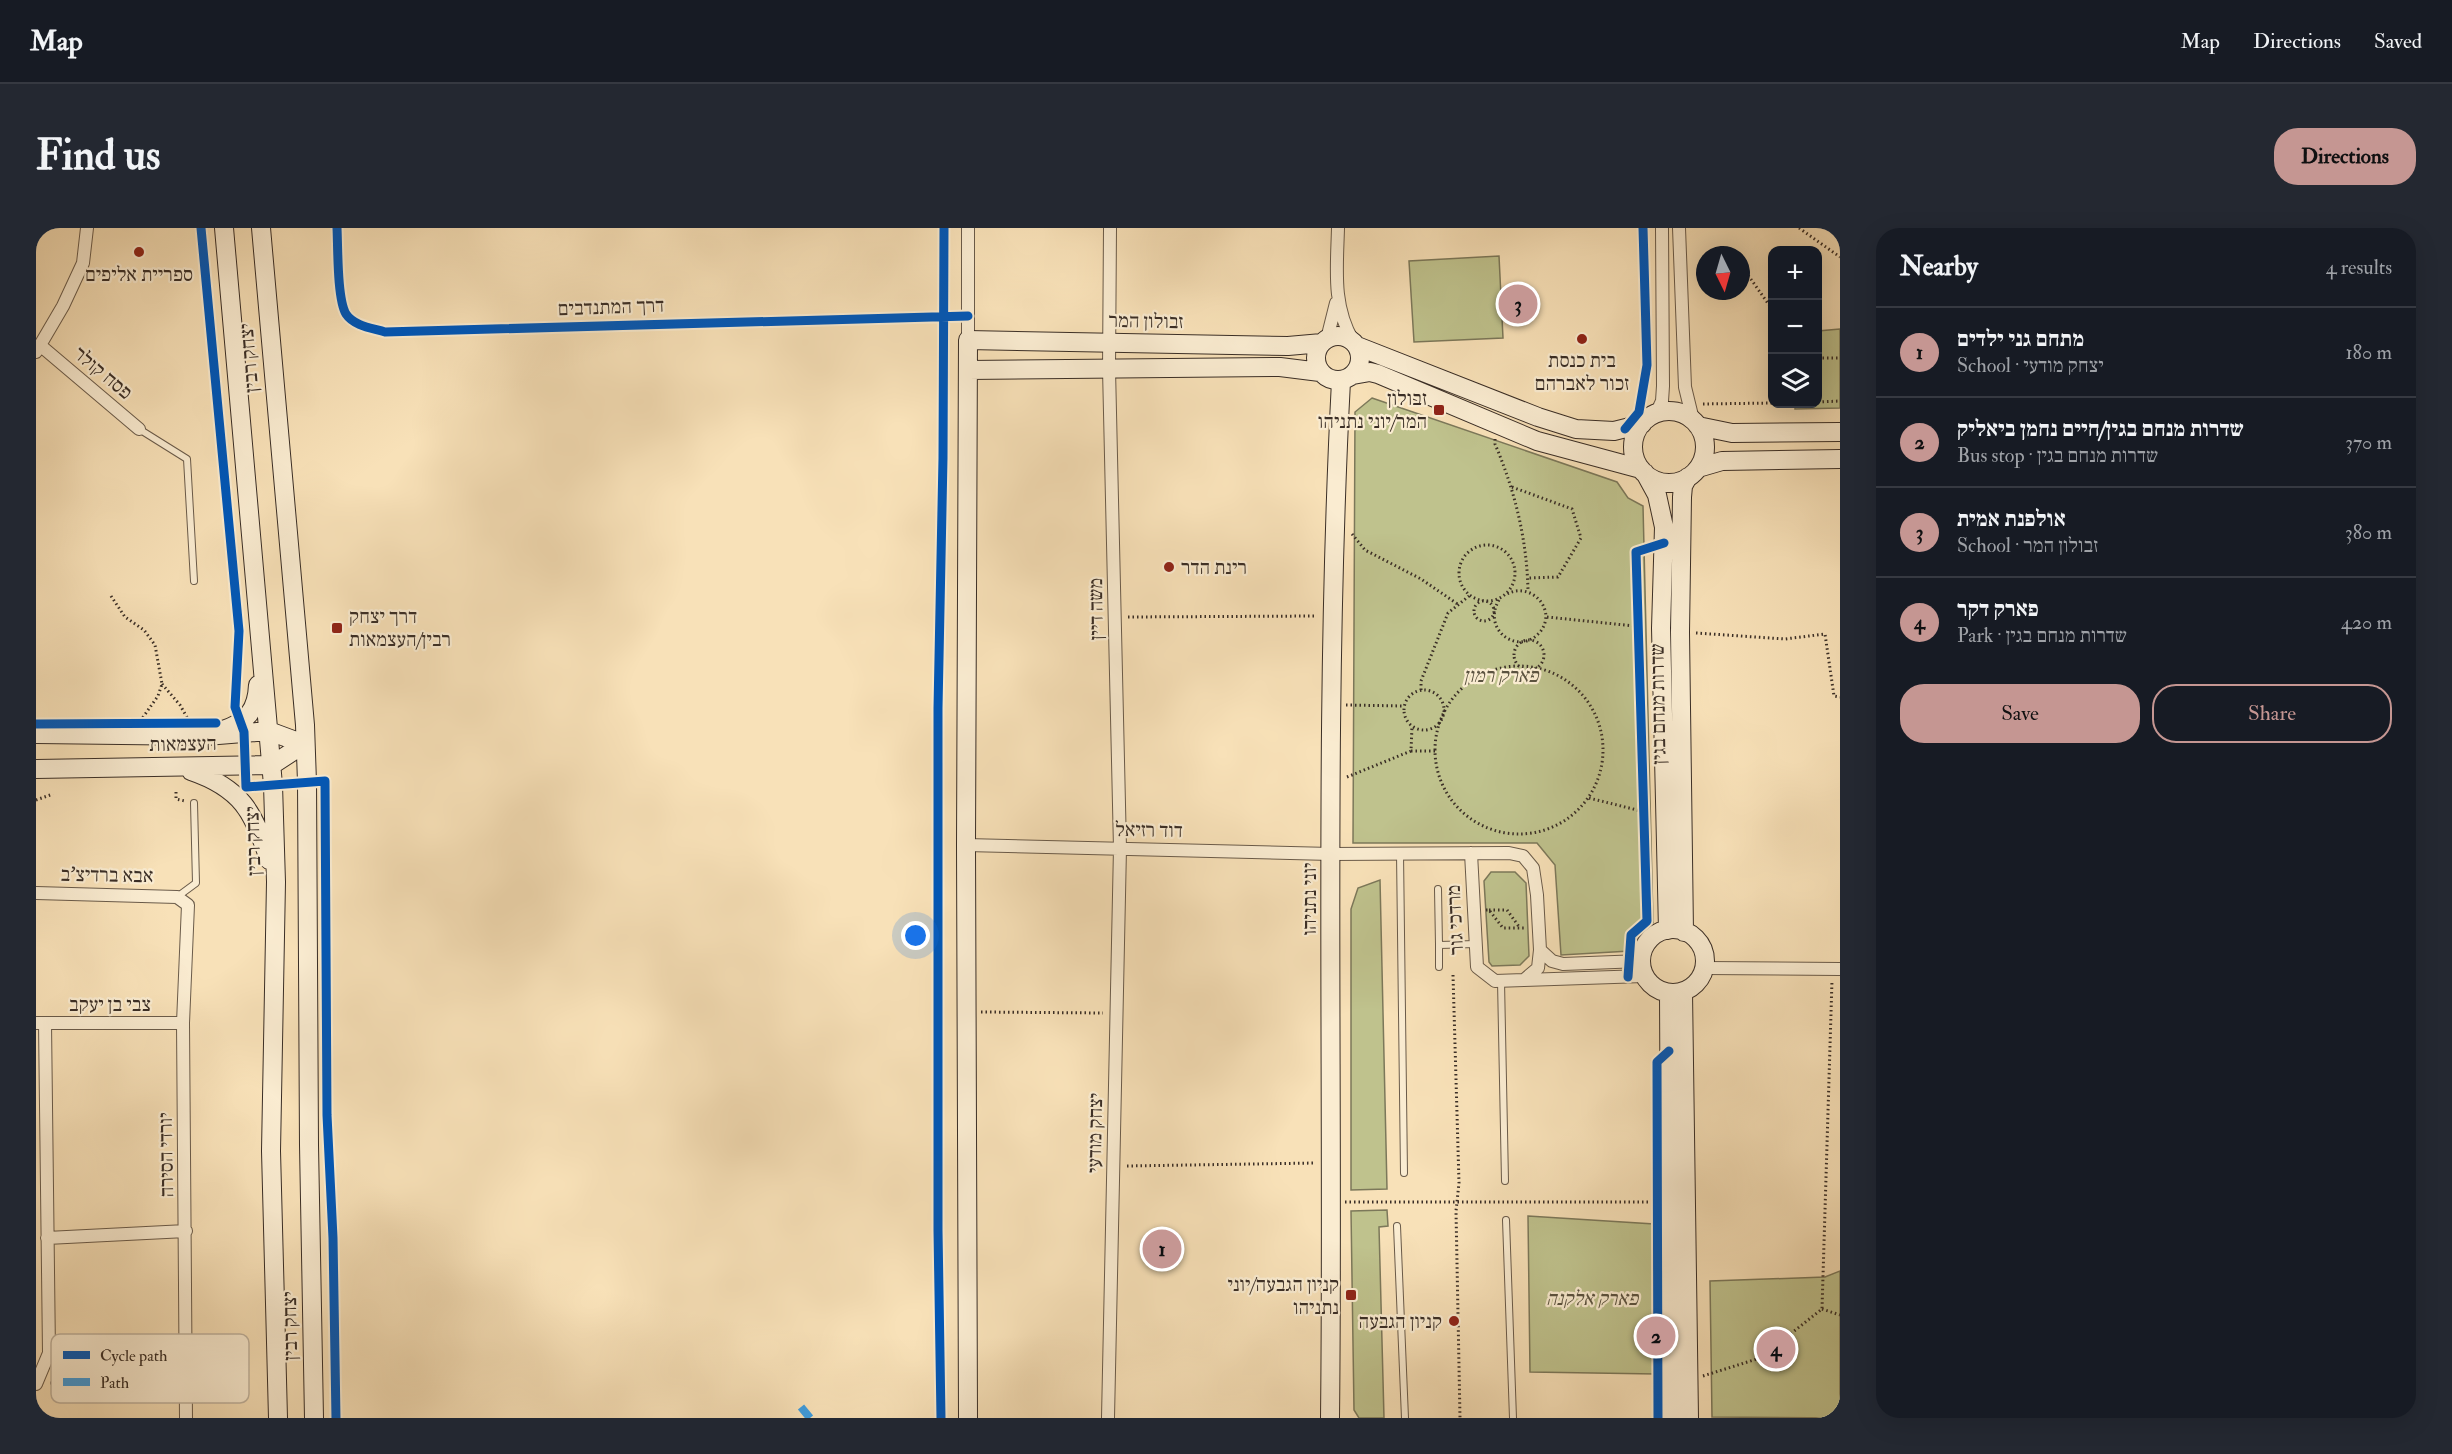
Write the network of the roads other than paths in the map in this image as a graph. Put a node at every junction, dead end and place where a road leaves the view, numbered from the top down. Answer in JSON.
{"nodes":[{"id":1,"x":87,"y":228,"type":"edge"},
{"id":2,"x":224,"y":228,"type":"edge"},
{"id":3,"x":261,"y":228,"type":"edge"},
{"id":4,"x":968,"y":228,"type":"edge"},
{"id":5,"x":1110,"y":228,"type":"edge"},
{"id":6,"x":1338,"y":228,"type":"edge"},
{"id":7,"x":1662,"y":228,"type":"edge"},
{"id":8,"x":1679,"y":228,"type":"edge"},
{"id":9,"x":1337,"y":293,"type":"junction"},
{"id":10,"x":968,"y":340,"type":"junction"},
{"id":11,"x":1325,"y":341,"type":"junction"},
{"id":12,"x":1110,"y":342,"type":"junction"},
{"id":13,"x":1355,"y":344,"type":"junction"},
{"id":14,"x":38,"y":349,"type":"edge"},
{"id":15,"x":1109,"y":369,"type":"junction"},
{"id":16,"x":968,"y":370,"type":"junction"},
{"id":17,"x":1320,"y":372,"type":"junction"},
{"id":18,"x":1347,"y":378,"type":"junction"},
{"id":19,"x":1697,"y":417,"type":"junction"},
{"id":20,"x":1649,"y":419,"type":"junction"},
{"id":21,"x":139,"y":429,"type":"joint"},
{"id":22,"x":1840,"y":432,"type":"edge"},
{"id":23,"x":1840,"y":459,"type":"edge"},
{"id":24,"x":1643,"y":471,"type":"junction"},
{"id":25,"x":1693,"y":472,"type":"junction"},
{"id":26,"x":194,"y":581,"type":"dead end"},
{"id":27,"x":260,"y":651,"type":"junction"},
{"id":28,"x":197,"y":727,"type":"junction"},
{"id":29,"x":269,"y":731,"type":"junction"},
{"id":30,"x":36,"y":734,"type":"edge"},
{"id":31,"x":304,"y":744,"type":"junction"},
{"id":32,"x":272,"y":765,"type":"junction"},
{"id":33,"x":178,"y":766,"type":"junction"},
{"id":34,"x":36,"y":769,"type":"edge"},
{"id":35,"x":194,"y":803,"type":"dead end"},
{"id":36,"x":966,"y":845,"type":"junction"},
{"id":37,"x":1120,"y":849,"type":"junction"},
{"id":38,"x":1400,"y":853,"type":"junction"},
{"id":39,"x":1331,"y":854,"type":"junction"},
{"id":40,"x":1471,"y":854,"type":"junction"},
{"id":41,"x":276,"y":882,"type":"junction"},
{"id":42,"x":1438,"y":889,"type":"dead end"},
{"id":43,"x":36,"y":893,"type":"edge"},
{"id":44,"x":177,"y":897,"type":"junction"},
{"id":45,"x":1676,"y":931,"type":"junction"},
{"id":46,"x":1476,"y":944,"type":"junction"},
{"id":47,"x":1439,"y":945,"type":"junction"},
{"id":48,"x":1540,"y":950,"type":"junction"},
{"id":49,"x":1439,"y":967,"type":"dead end"},
{"id":50,"x":1704,"y":968,"type":"junction"},
{"id":51,"x":1642,"y":969,"type":"junction"},
{"id":52,"x":1836,"y":969,"type":"edge"},
{"id":53,"x":1524,"y":980,"type":"junction"},
{"id":54,"x":1501,"y":981,"type":"junction"},
{"id":55,"x":1676,"y":993,"type":"junction"},
{"id":56,"x":41,"y":1023,"type":"edge"},
{"id":57,"x":183,"y":1023,"type":"junction"},
{"id":58,"x":41,"y":1155,"type":"edge"},
{"id":59,"x":1404,"y":1173,"type":"dead end"},
{"id":60,"x":1505,"y":1181,"type":"dead end"},
{"id":61,"x":1506,"y":1220,"type":"dead end"},
{"id":62,"x":1398,"y":1226,"type":"dead end"},
{"id":63,"x":186,"y":1232,"type":"junction"},
{"id":64,"x":47,"y":1238,"type":"junction"},
{"id":65,"x":42,"y":1278,"type":"edge"},
{"id":66,"x":186,"y":1334,"type":"edge"},
{"id":67,"x":37,"y":1383,"type":"edge"},
{"id":68,"x":278,"y":1418,"type":"edge"},
{"id":69,"x":314,"y":1418,"type":"edge"},
{"id":70,"x":968,"y":1418,"type":"edge"},
{"id":71,"x":1108,"y":1418,"type":"edge"},
{"id":72,"x":1330,"y":1418,"type":"edge"},
{"id":73,"x":1405,"y":1418,"type":"edge"},
{"id":74,"x":1513,"y":1418,"type":"edge"},
{"id":75,"x":1671,"y":1418,"type":"edge"},
{"id":76,"x":1689,"y":1418,"type":"edge"}],
"edges":[{"from":1,"to":14,"type":"street"},
{"from":2,"to":27,"type":"street","name":"יצחק רבין"},
{"from":3,"to":31,"type":"street","name":"יצחק רבין"},
{"from":4,"to":10,"type":"street"},
{"from":5,"to":12,"type":"street","name":"משה דיין"},
{"from":6,"to":9,"type":"street"},
{"from":7,"to":20,"type":"street"},
{"from":8,"to":19,"type":"street"},
{"from":9,"to":11,"type":"street"},
{"from":9,"to":13,"type":"street"},
{"from":10,"to":12,"type":"street","name":"זבולון המר"},
{"from":10,"to":16,"type":"street"},
{"from":11,"to":12,"type":"street","name":"זבולון המר"},
{"from":11,"to":13,"type":"street"},
{"from":11,"to":17,"type":"street"},
{"from":12,"to":15,"type":"street","name":"משה דיין"},
{"from":13,"to":18,"type":"street"},
{"from":13,"to":20,"type":"street"},
{"from":14,"to":21,"type":"street","name":"פסח קולר"},
{"from":15,"to":16,"type":"street"},
{"from":15,"to":17,"type":"street"},
{"from":15,"to":37,"type":"street","name":"משה דיין"},
{"from":16,"to":36,"type":"street"},
{"from":17,"to":18,"type":"street"},
{"from":18,"to":24,"type":"street"},
{"from":18,"to":39,"type":"street","name":"יוני נתניהו"},
{"from":19,"to":20,"type":"street"},
{"from":19,"to":22,"type":"street"},
{"from":19,"to":25,"type":"street"},
{"from":20,"to":24,"type":"street"},
{"from":21,"to":26,"type":"lane"},
{"from":23,"to":25,"type":"street"},
{"from":24,"to":25,"type":"street"},
{"from":24,"to":45,"type":"street","name":"שדרות מנחם בגין"},
{"from":25,"to":45,"type":"street","name":"שדרות מנחם בגין"},
{"from":27,"to":28,"type":"street"},
{"from":27,"to":29,"type":"street","name":"יצחק רבין"},
{"from":28,"to":29,"type":"street","name":"העצמאות"},
{"from":28,"to":30,"type":"street","name":"העצמאות"},
{"from":29,"to":31,"type":"street","name":"העצמאות"},
{"from":29,"to":32,"type":"street","name":"יצחק רבין"},
{"from":31,"to":32,"type":"street"},
{"from":31,"to":69,"type":"street","name":"יצחק רבין"},
{"from":32,"to":33,"type":"street","name":"העצמאות"},
{"from":32,"to":41,"type":"street","name":"יצחק רבין"},
{"from":33,"to":34,"type":"street","name":"העצמאות"},
{"from":33,"to":41,"type":"street"},
{"from":35,"to":44,"type":"lane"},
{"from":36,"to":37,"type":"street","name":"דוד רזיאל"},
{"from":36,"to":70,"type":"street"},
{"from":37,"to":39,"type":"street","name":"דוד רזיאל"},
{"from":37,"to":71,"type":"street","name":"יצחק מודעי"},
{"from":38,"to":39,"type":"street"},
{"from":38,"to":40,"type":"street"},
{"from":38,"to":59,"type":"lane"},
{"from":39,"to":72,"type":"street","name":"יוני נתניהו"},
{"from":40,"to":46,"type":"street","name":"מרדכי גור"},
{"from":40,"to":48,"type":"street"},
{"from":41,"to":68,"type":"street","name":"יצחק רבין"},
{"from":42,"to":47,"type":"lane"},
{"from":43,"to":44,"type":"street","name":"אבא ברדיצ'ב"},
{"from":44,"to":57,"type":"street","name":"יורדי הסירה"},
{"from":45,"to":50,"type":"street"},
{"from":45,"to":51,"type":"street"},
{"from":46,"to":47,"type":"lane"},
{"from":46,"to":54,"type":"street","name":"מרדכי גור"},
{"from":47,"to":49,"type":"lane"},
{"from":48,"to":51,"type":"street"},
{"from":48,"to":53,"type":"street"},
{"from":50,"to":52,"type":"street"},
{"from":50,"to":55,"type":"street"},
{"from":51,"to":53,"type":"street"},
{"from":51,"to":55,"type":"street"},
{"from":53,"to":54,"type":"street"},
{"from":54,"to":60,"type":"lane"},
{"from":55,"to":75,"type":"street"},
{"from":55,"to":76,"type":"street"},
{"from":56,"to":57,"type":"street","name":"צבי בן יעקב"},
{"from":56,"to":58,"type":"street"},
{"from":57,"to":63,"type":"street","name":"יורדי הסירה"},
{"from":58,"to":64,"type":"street"},
{"from":61,"to":74,"type":"lane"},
{"from":62,"to":73,"type":"lane"},
{"from":63,"to":64,"type":"street"},
{"from":63,"to":66,"type":"street","name":"יורדי הסירה"},
{"from":64,"to":65,"type":"street"},
{"from":65,"to":67,"type":"street"}]}
